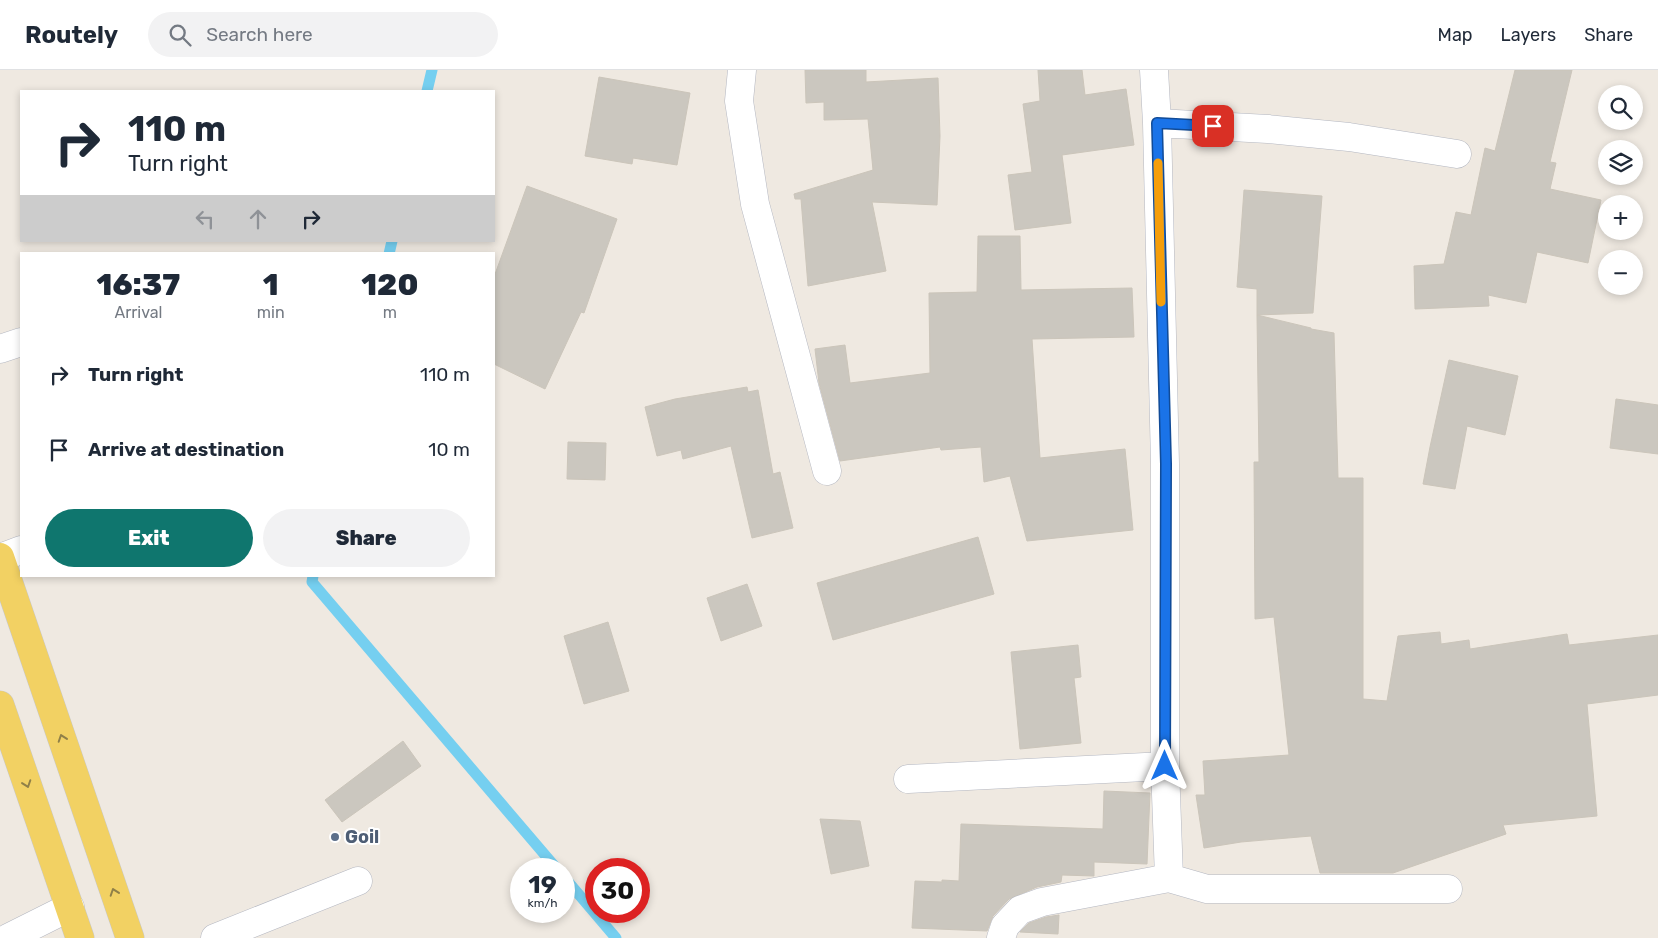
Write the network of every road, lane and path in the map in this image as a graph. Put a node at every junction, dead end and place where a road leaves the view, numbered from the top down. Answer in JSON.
{"nodes":[{"id":1,"x":742,"y":70,"type":"edge"},
{"id":2,"x":1154,"y":70,"type":"edge"},
{"id":3,"x":1157,"y":123,"type":"junction"},
{"id":4,"x":1457,"y":154,"type":"dead end"},
{"id":5,"x":20,"y":342,"type":"edge"},
{"id":6,"x":0,"y":348,"type":"edge"},
{"id":7,"x":827,"y":471,"type":"dead end"},
{"id":8,"x":20,"y":550,"type":"edge"},
{"id":9,"x":0,"y":558,"type":"edge"},
{"id":10,"x":0,"y":705,"type":"edge"},
{"id":11,"x":1165,"y":766,"type":"junction"},
{"id":12,"x":908,"y":779,"type":"dead end"},
{"id":13,"x":1169,"y":878,"type":"junction"},
{"id":14,"x":358,"y":882,"type":"dead end"},
{"id":15,"x":1448,"y":889,"type":"dead end"},
{"id":16,"x":70,"y":907,"type":"junction"},
{"id":17,"x":8,"y":938,"type":"edge"},
{"id":18,"x":80,"y":938,"type":"edge"},
{"id":19,"x":130,"y":938,"type":"edge"},
{"id":20,"x":215,"y":938,"type":"edge"},
{"id":21,"x":1001,"y":938,"type":"edge"}],
"edges":[{"from":1,"to":7,"type":"street"},
{"from":2,"to":3,"type":"street"},
{"from":3,"to":4,"type":"street"},
{"from":3,"to":11,"type":"street"},
{"from":5,"to":6,"type":"street"},
{"from":8,"to":9,"type":"street"},
{"from":19,"to":9,"type":"main road","one_way":true},
{"from":10,"to":16,"type":"main road","one_way":true},
{"from":11,"to":12,"type":"street"},
{"from":11,"to":13,"type":"street"},
{"from":13,"to":15,"type":"street"},
{"from":13,"to":21,"type":"street"},
{"from":14,"to":20,"type":"street"},
{"from":16,"to":17,"type":"street"},
{"from":16,"to":18,"type":"main road"}]}
